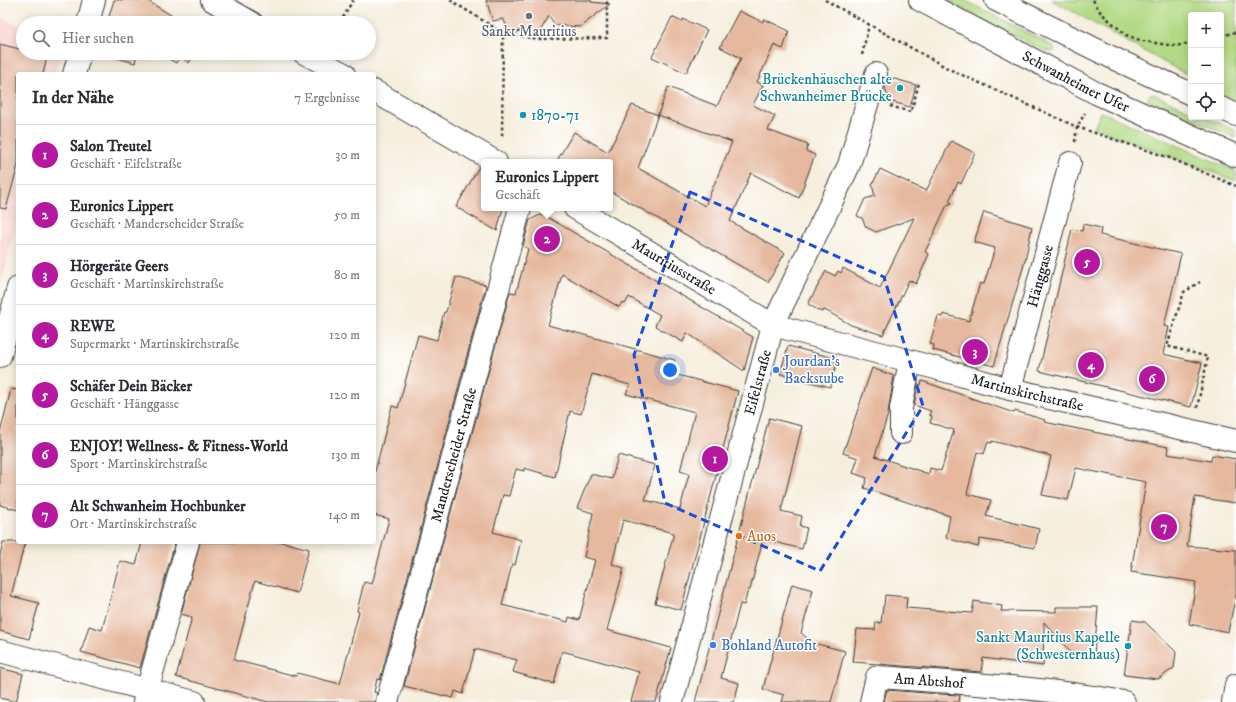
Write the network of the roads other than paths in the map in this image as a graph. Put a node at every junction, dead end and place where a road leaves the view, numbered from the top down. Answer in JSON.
{"nodes":[{"id":1,"x":94,"y":0,"type":"edge"},
{"id":2,"x":212,"y":0,"type":"edge"},
{"id":3,"x":920,"y":0,"type":"edge"},
{"id":4,"x":996,"y":0,"type":"edge"},
{"id":5,"x":90,"y":16,"type":"edge"},
{"id":6,"x":240,"y":16,"type":"edge"},
{"id":7,"x":78,"y":60,"type":"edge"},
{"id":8,"x":313,"y":63,"type":"edge"},
{"id":9,"x":75,"y":72,"type":"edge"},
{"id":10,"x":338,"y":72,"type":"edge"},
{"id":11,"x":876,"y":74,"type":"dead end"},
{"id":12,"x":376,"y":92,"type":"edge"},
{"id":13,"x":1188,"y":93,"type":"edge"},
{"id":14,"x":1224,"y":109,"type":"edge"},
{"id":15,"x":1236,"y":115,"type":"edge"},
{"id":16,"x":1236,"y":156,"type":"edge"},
{"id":17,"x":491,"y":159,"type":"edge"},
{"id":18,"x":1070,"y":163,"type":"dead end"},
{"id":19,"x":519,"y":211,"type":"edge"},
{"id":20,"x":580,"y":211,"type":"edge"},
{"id":21,"x":16,"y":296,"type":"edge"},
{"id":22,"x":773,"y":325,"type":"junction"},
{"id":23,"x":0,"y":356,"type":"edge"},
{"id":24,"x":910,"y":361,"type":"junction"},
{"id":25,"x":1010,"y":389,"type":"junction"},
{"id":26,"x":901,"y":433,"type":"dead end"},
{"id":27,"x":1236,"y":441,"type":"edge"},
{"id":28,"x":187,"y":544,"type":"edge"},
{"id":29,"x":0,"y":651,"type":"edge"},
{"id":30,"x":146,"y":696,"type":"edge"},
{"id":31,"x":1079,"y":698,"type":"edge"},
{"id":32,"x":194,"y":702,"type":"edge"},
{"id":33,"x":387,"y":702,"type":"edge"},
{"id":34,"x":672,"y":702,"type":"edge"},
{"id":35,"x":871,"y":702,"type":"edge"},
{"id":36,"x":1124,"y":702,"type":"edge"}],
"edges":[{"from":1,"to":5,"type":"street"},
{"from":2,"to":6,"type":"street"},
{"from":3,"to":16,"type":"street","name":"Schwanheimer Ufer"},
{"from":4,"to":13,"type":"street"},
{"from":7,"to":9,"type":"street"},
{"from":8,"to":10,"type":"street"},
{"from":11,"to":22,"type":"street","name":"Eifelstraße"},
{"from":12,"to":17,"type":"street"},
{"from":14,"to":15,"type":"street"},
{"from":18,"to":25,"type":"street","name":"Hänggasse"},
{"from":19,"to":33,"type":"street","name":"Manderscheider Straße"},
{"from":20,"to":22,"type":"street","name":"Mauritiusstraße"},
{"from":21,"to":23,"type":"street"},
{"from":22,"to":24,"type":"street","name":"Martinskirchstraße"},
{"from":22,"to":34,"type":"street","name":"Eifelstraße"},
{"from":24,"to":25,"type":"street","name":"Martinskirchstraße"},
{"from":24,"to":26,"type":"street"},
{"from":25,"to":27,"type":"street","name":"Martinskirchstraße"},
{"from":28,"to":30,"type":"street"},
{"from":29,"to":30,"type":"street"},
{"from":30,"to":32,"type":"street"},
{"from":31,"to":35,"type":"street","name":"Am Abtshof"},
{"from":31,"to":36,"type":"street","name":"Am Abtshof"}]}
